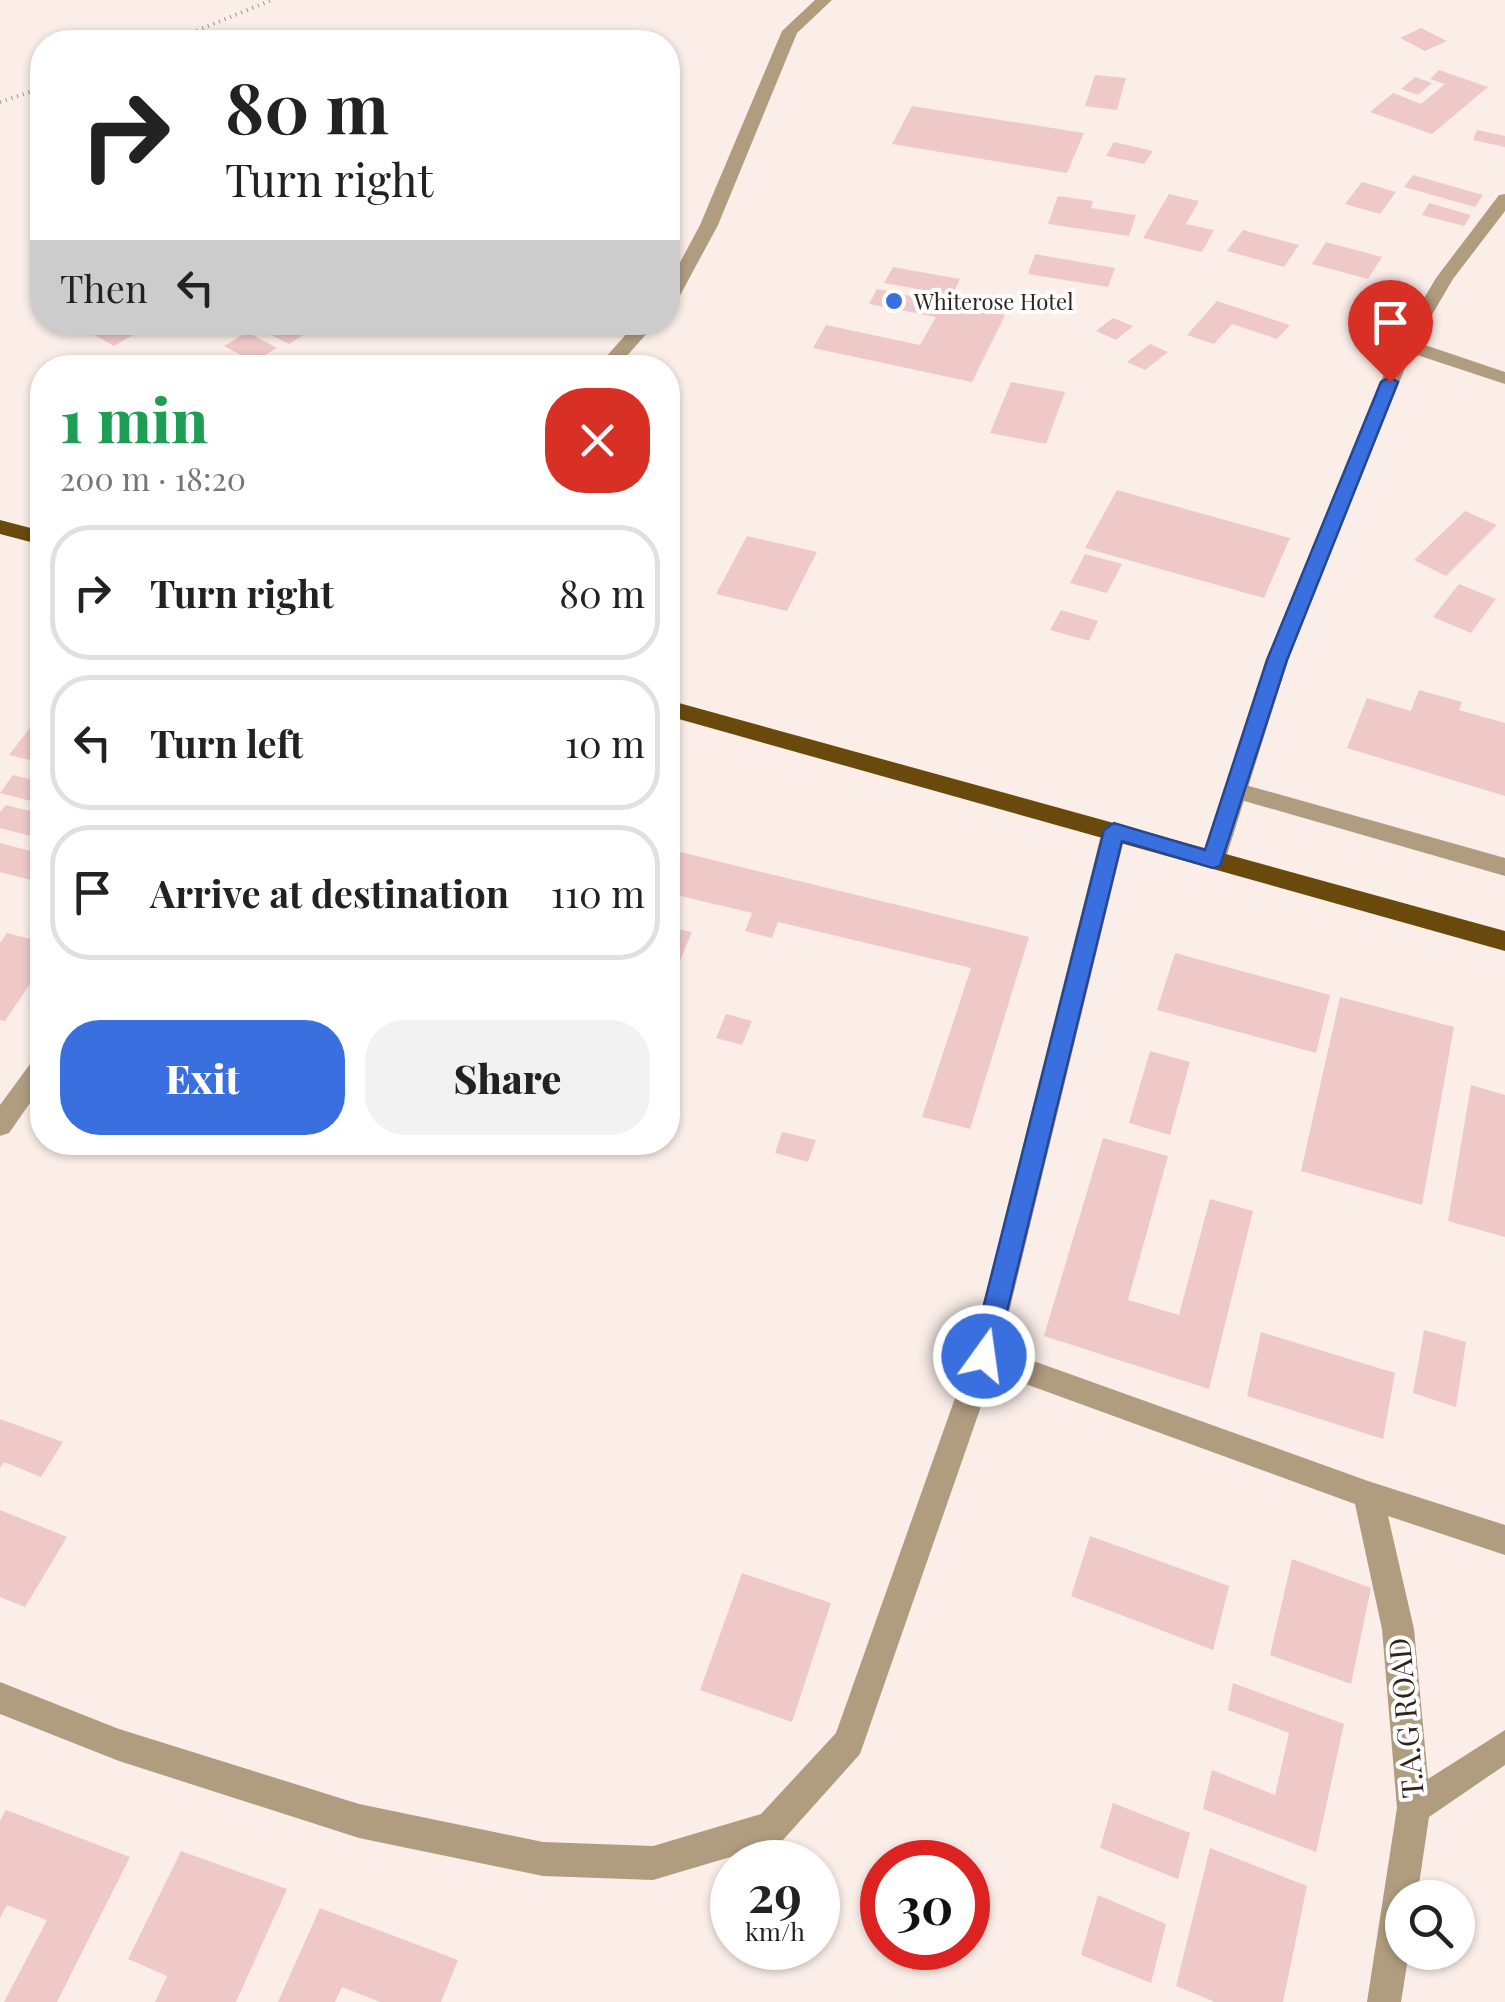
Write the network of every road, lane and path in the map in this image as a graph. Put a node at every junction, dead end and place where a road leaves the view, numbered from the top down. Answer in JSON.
{"nodes":[{"id":1,"x":272,"y":0,"type":"edge"},
{"id":2,"x":824,"y":0,"type":"edge"},
{"id":3,"x":198,"y":30,"type":"edge"},
{"id":4,"x":30,"y":92,"type":"edge"},
{"id":5,"x":0,"y":102,"type":"edge"},
{"id":6,"x":1505,"y":199,"type":"edge"},
{"id":7,"x":680,"y":278,"type":"edge"},
{"id":8,"x":636,"y":335,"type":"edge"},
{"id":9,"x":1405,"y":345,"type":"junction"},
{"id":10,"x":617,"y":355,"type":"edge"},
{"id":11,"x":1505,"y":378,"type":"edge"},
{"id":12,"x":0,"y":527,"type":"edge"},
{"id":13,"x":30,"y":535,"type":"edge"},
{"id":14,"x":680,"y":711,"type":"edge"},
{"id":15,"x":1235,"y":790,"type":"junction"},
{"id":16,"x":1114,"y":830,"type":"junction"},
{"id":17,"x":1213,"y":860,"type":"junction"},
{"id":18,"x":1505,"y":867,"type":"edge"},
{"id":19,"x":1505,"y":941,"type":"edge"},
{"id":20,"x":30,"y":1084,"type":"edge"},
{"id":21,"x":0,"y":1125,"type":"edge"},
{"id":22,"x":984,"y":1356,"type":"junction"},
{"id":23,"x":1368,"y":1495,"type":"junction"},
{"id":24,"x":1505,"y":1540,"type":"edge"},
{"id":25,"x":0,"y":1698,"type":"edge"},
{"id":26,"x":1505,"y":1746,"type":"edge"},
{"id":27,"x":1414,"y":1808,"type":"junction"},
{"id":28,"x":1384,"y":2002,"type":"edge"}],
"edges":[{"from":1,"to":3,"type":"path"},
{"from":2,"to":7,"type":"street"},
{"from":4,"to":5,"type":"path"},
{"from":6,"to":9,"type":"street"},
{"from":8,"to":10,"type":"street"},
{"from":9,"to":11,"type":"street"},
{"from":9,"to":15,"type":"street"},
{"from":12,"to":13,"type":"highway"},
{"from":14,"to":16,"type":"highway"},
{"from":15,"to":17,"type":"street"},
{"from":15,"to":18,"type":"street"},
{"from":16,"to":17,"type":"highway"},
{"from":16,"to":22,"type":"street"},
{"from":17,"to":19,"type":"highway"},
{"from":20,"to":21,"type":"street"},
{"from":22,"to":23,"type":"street"},
{"from":22,"to":25,"type":"street"},
{"from":23,"to":24,"type":"street"},
{"from":23,"to":27,"type":"street","name":"T.A.G ROAD"},
{"from":26,"to":27,"type":"street"},
{"from":27,"to":28,"type":"street","name":"T.A.G ROAD"}]}
